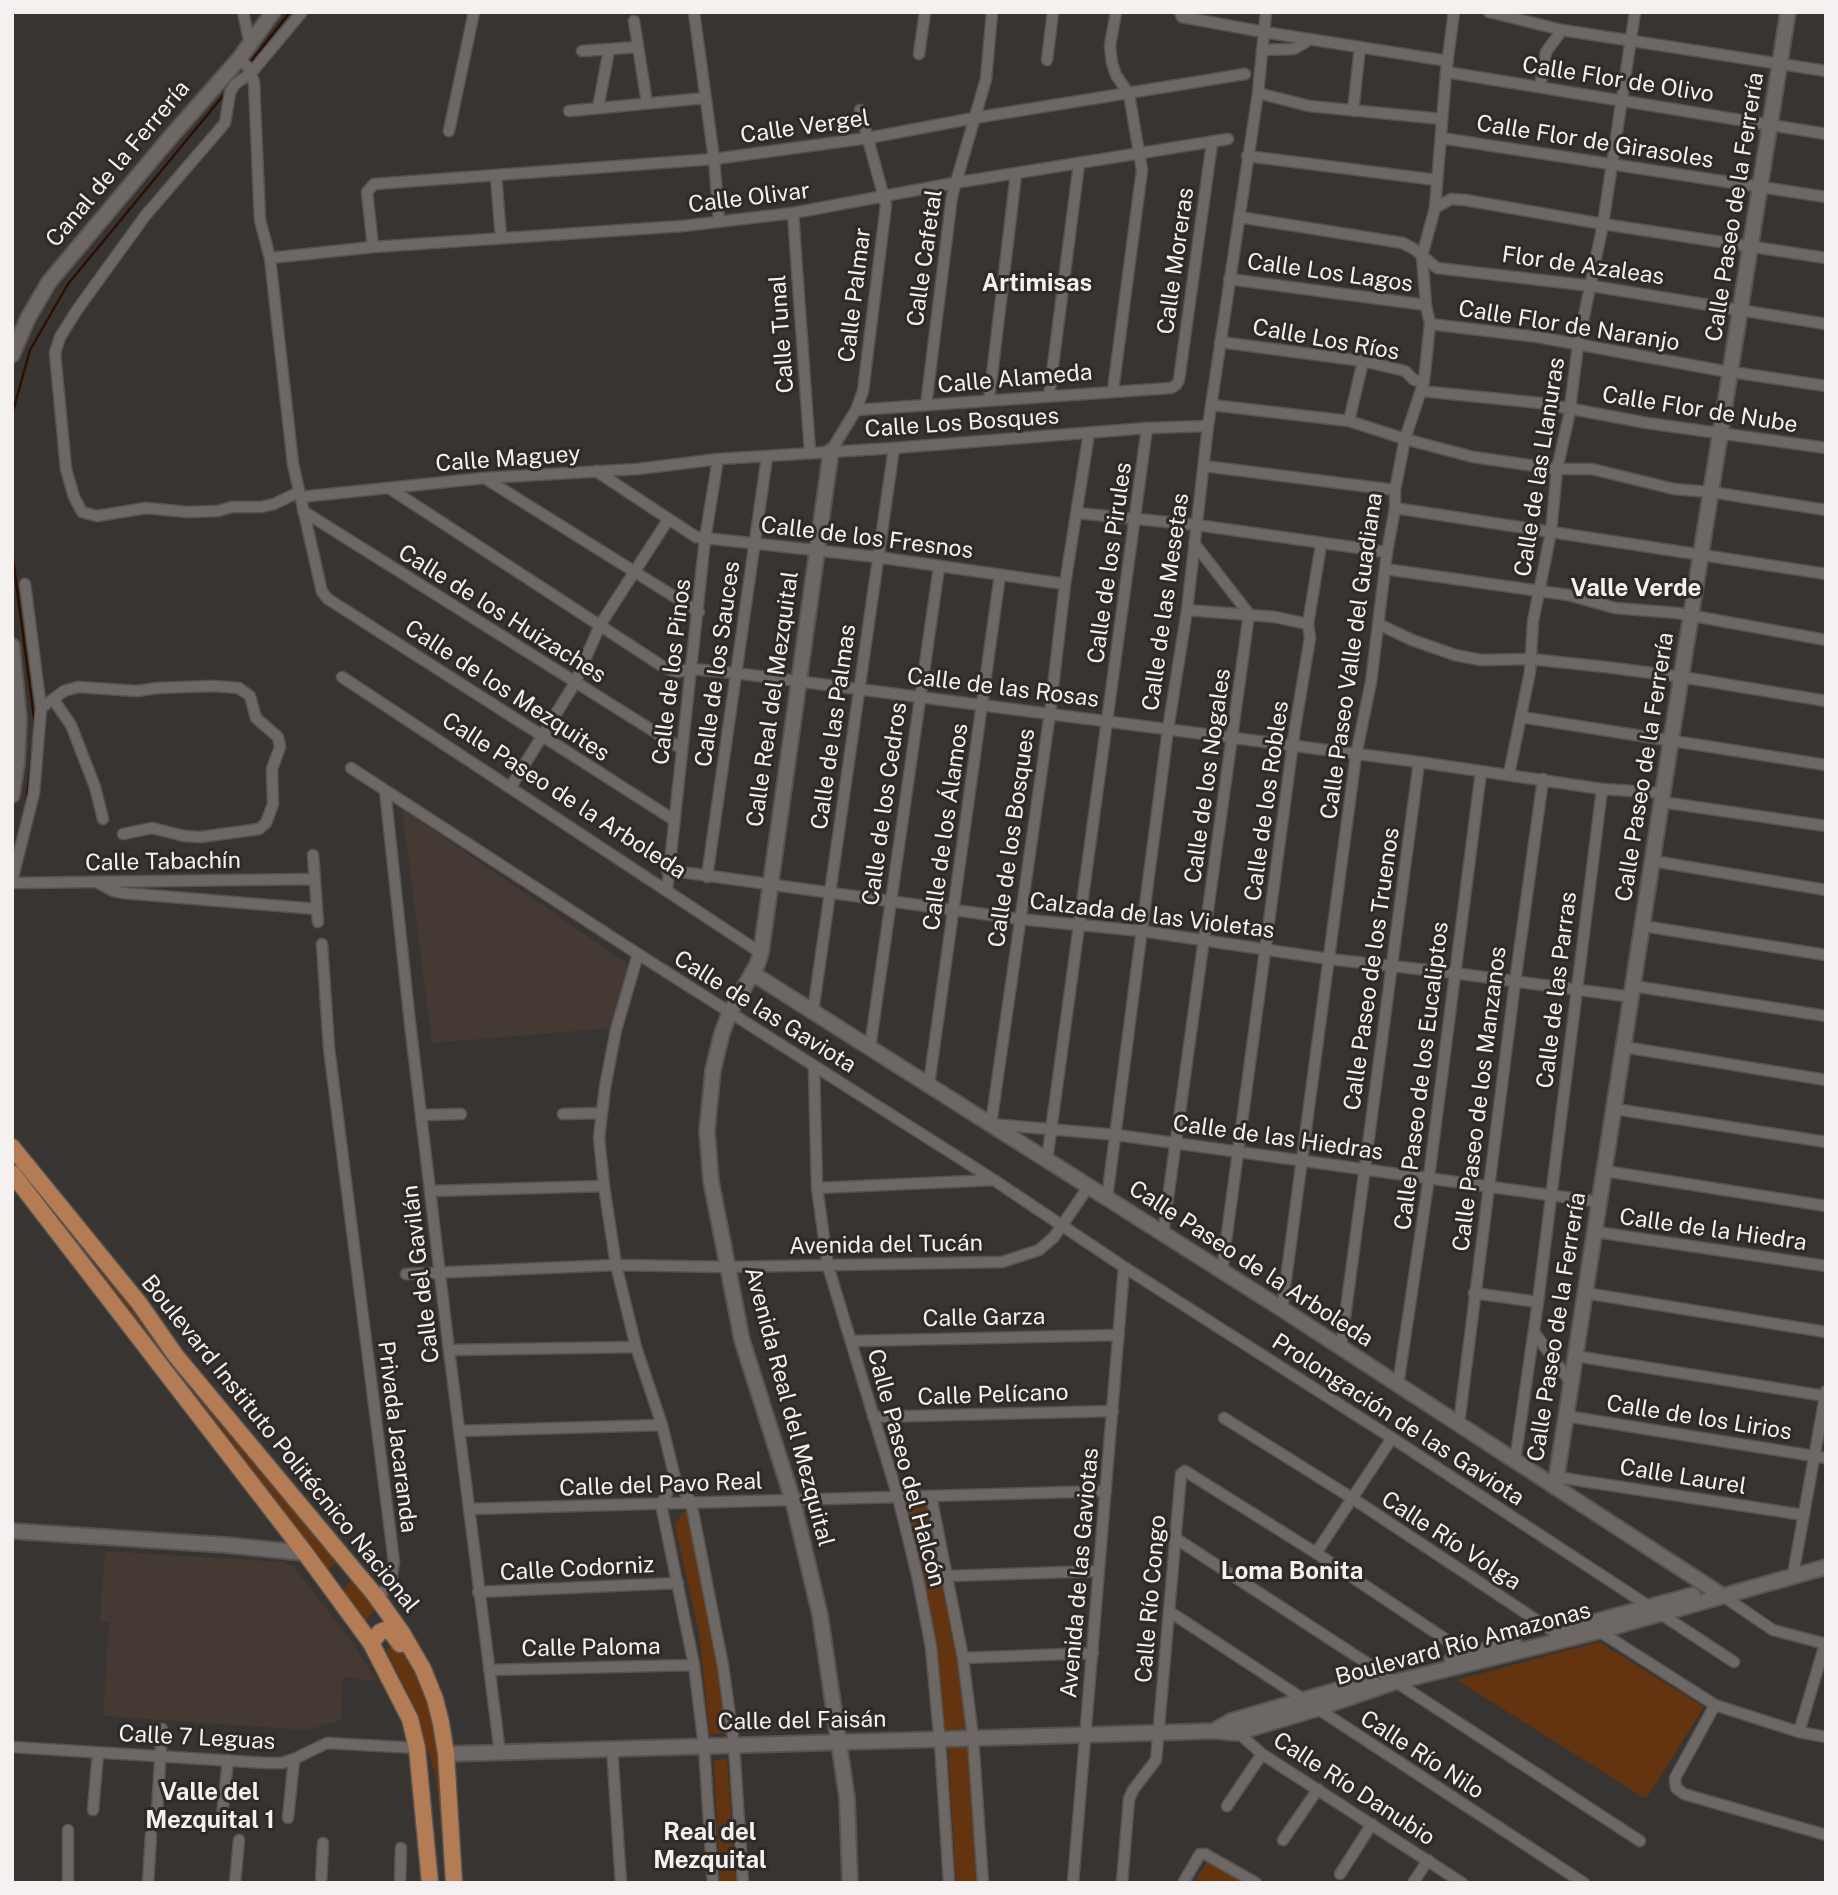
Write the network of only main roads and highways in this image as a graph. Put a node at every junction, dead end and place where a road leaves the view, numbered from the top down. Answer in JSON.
{"nodes":[{"id":1,"x":12,"y":1147,"type":"edge"},
{"id":2,"x":12,"y":1173,"type":"edge"},
{"id":3,"x":371,"y":1643,"type":"junction"},
{"id":4,"x":423,"y":1669,"type":"junction"},
{"id":5,"x":430,"y":1883,"type":"edge"},
{"id":6,"x":454,"y":1883,"type":"edge"}],
"edges":[{"from":1,"to":4,"type":"main road","name":"Boulevard Instituto Politécnico Nacional"},
{"from":2,"to":3,"type":"main road","name":"Boulevard Instituto Politécnico Nacional"},
{"from":3,"to":4,"type":"main road"},
{"from":3,"to":5,"type":"main road","name":"Boulevard Instituto Politécnico Nacional"},
{"from":4,"to":6,"type":"main road","name":"Boulevard Instituto Politécnico Nacional"}]}
